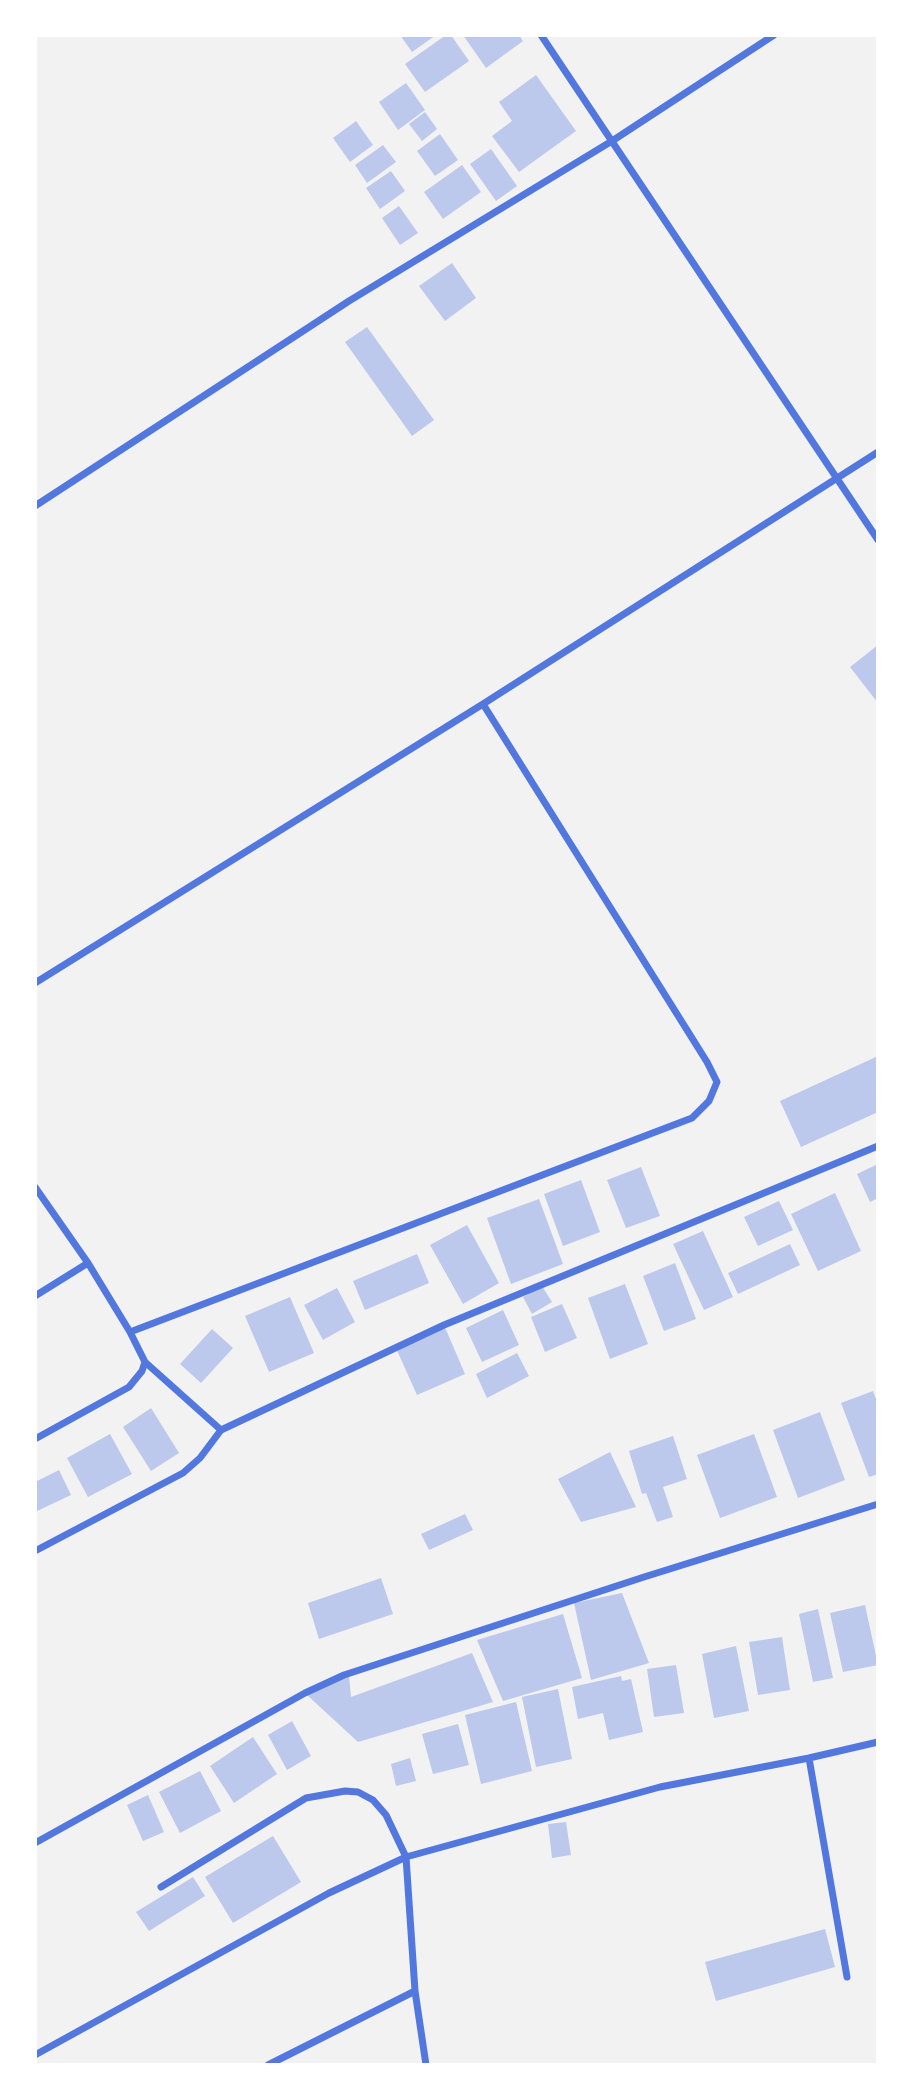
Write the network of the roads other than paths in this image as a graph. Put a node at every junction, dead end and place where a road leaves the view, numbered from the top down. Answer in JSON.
{"nodes":[{"id":1,"x":541,"y":35,"type":"edge"},
{"id":2,"x":774,"y":35,"type":"edge"},
{"id":3,"x":612,"y":141,"type":"junction"},
{"id":4,"x":878,"y":452,"type":"edge"},
{"id":5,"x":836,"y":477,"type":"junction"},
{"id":6,"x":35,"y":506,"type":"edge"},
{"id":7,"x":878,"y":540,"type":"edge"},
{"id":8,"x":482,"y":704,"type":"junction"},
{"id":9,"x":35,"y":983,"type":"edge"},
{"id":10,"x":878,"y":1146,"type":"edge"},
{"id":11,"x":35,"y":1187,"type":"edge"},
{"id":12,"x":88,"y":1263,"type":"junction"},
{"id":13,"x":35,"y":1296,"type":"edge"},
{"id":14,"x":130,"y":1332,"type":"junction"},
{"id":15,"x":145,"y":1362,"type":"junction"},
{"id":16,"x":221,"y":1430,"type":"junction"},
{"id":17,"x":35,"y":1439,"type":"edge"},
{"id":18,"x":878,"y":1504,"type":"edge"},
{"id":19,"x":35,"y":1551,"type":"edge"},
{"id":20,"x":878,"y":1742,"type":"edge"},
{"id":21,"x":809,"y":1758,"type":"junction"},
{"id":22,"x":35,"y":1843,"type":"edge"},
{"id":23,"x":406,"y":1857,"type":"junction"},
{"id":24,"x":162,"y":1887,"type":"dead end"},
{"id":25,"x":847,"y":1977,"type":"dead end"},
{"id":26,"x":415,"y":1992,"type":"junction"},
{"id":27,"x":35,"y":2055,"type":"edge"},
{"id":28,"x":268,"y":2065,"type":"edge"},
{"id":29,"x":426,"y":2065,"type":"edge"}],
"edges":[{"from":1,"to":3,"type":"street"},
{"from":2,"to":3,"type":"street"},
{"from":3,"to":5,"type":"street"},
{"from":3,"to":6,"type":"street"},
{"from":4,"to":5,"type":"street"},
{"from":5,"to":7,"type":"street"},
{"from":5,"to":8,"type":"street"},
{"from":8,"to":9,"type":"street"},
{"from":8,"to":14,"type":"street"},
{"from":10,"to":16,"type":"street"},
{"from":11,"to":12,"type":"street"},
{"from":12,"to":13,"type":"street"},
{"from":12,"to":14,"type":"street"},
{"from":14,"to":15,"type":"street"},
{"from":15,"to":16,"type":"street"},
{"from":15,"to":17,"type":"street"},
{"from":16,"to":19,"type":"street"},
{"from":18,"to":22,"type":"street"},
{"from":20,"to":21,"type":"street"},
{"from":21,"to":23,"type":"street"},
{"from":21,"to":25,"type":"street"},
{"from":23,"to":24,"type":"street"},
{"from":23,"to":26,"type":"street"},
{"from":23,"to":27,"type":"street"},
{"from":26,"to":28,"type":"street"},
{"from":26,"to":29,"type":"street"}]}
